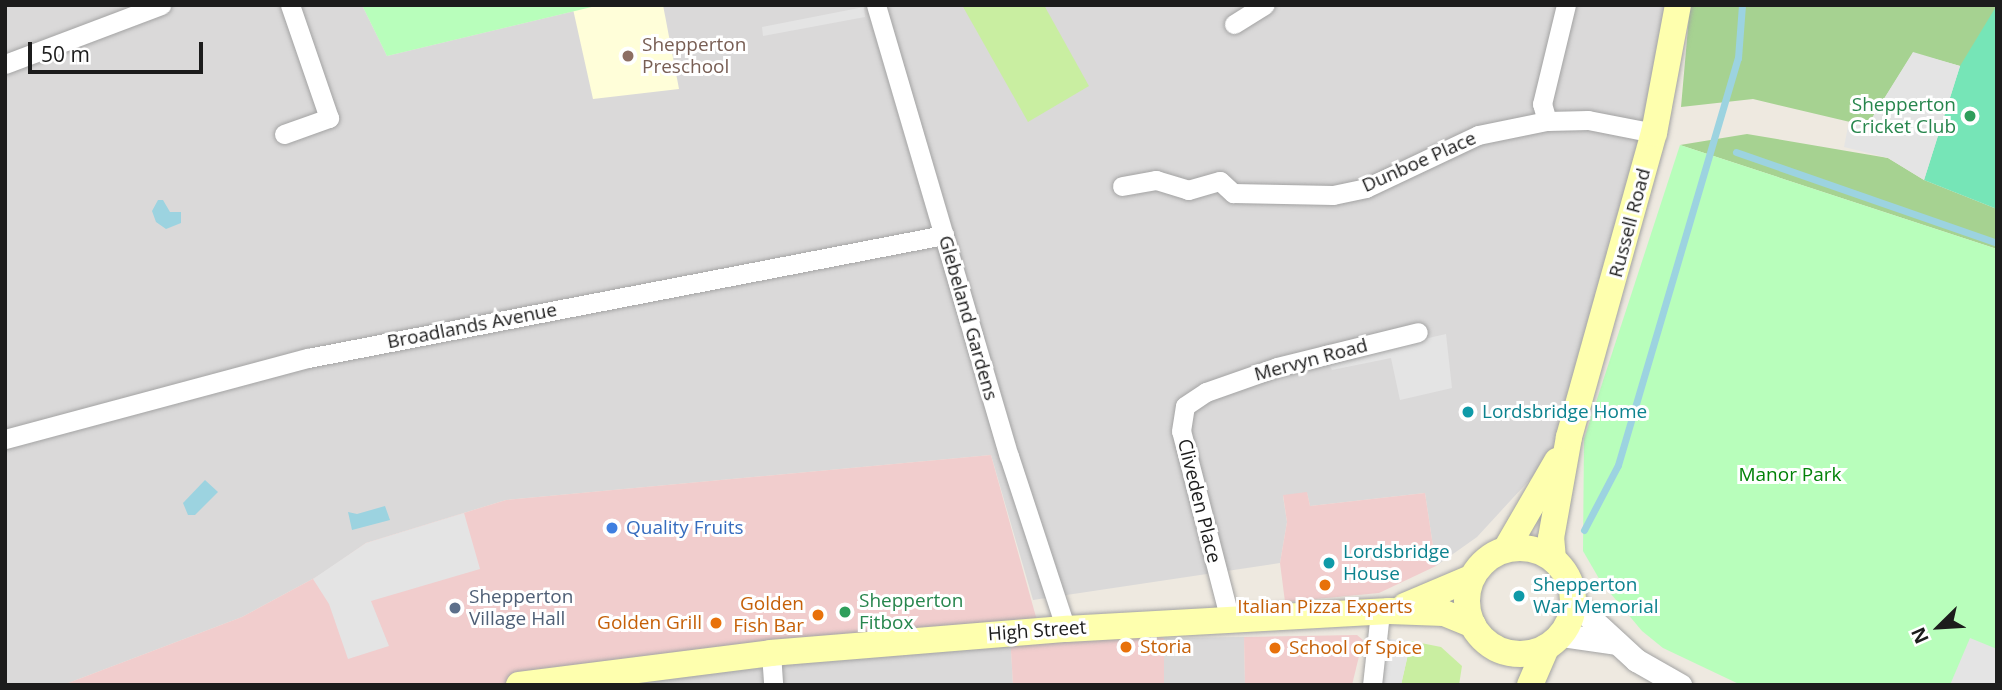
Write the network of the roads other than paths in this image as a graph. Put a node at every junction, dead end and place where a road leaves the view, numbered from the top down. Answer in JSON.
{"nodes":[{"id":1,"x":161,"y":5,"type":"edge"},
{"id":2,"x":290,"y":5,"type":"edge"},
{"id":3,"x":876,"y":5,"type":"edge"},
{"id":4,"x":1566,"y":5,"type":"edge"},
{"id":5,"x":1678,"y":5,"type":"edge"},
{"id":6,"x":1256,"y":7,"type":"edge"},
{"id":7,"x":1234,"y":24,"type":"dead end"},
{"id":8,"x":5,"y":64,"type":"edge"},
{"id":9,"x":1547,"y":121,"type":"junction"},
{"id":10,"x":1654,"y":133,"type":"junction"},
{"id":11,"x":284,"y":134,"type":"dead end"},
{"id":12,"x":1122,"y":186,"type":"dead end"},
{"id":13,"x":944,"y":234,"type":"junction"},
{"id":14,"x":1418,"y":332,"type":"dead end"},
{"id":15,"x":1206,"y":392,"type":"joint"},
{"id":16,"x":1569,"y":437,"type":"junction"},
{"id":17,"x":5,"y":439,"type":"edge"},
{"id":18,"x":1506,"y":549,"type":"junction"},
{"id":19,"x":1553,"y":559,"type":"junction"},
{"id":20,"x":1471,"y":578,"type":"junction"},
{"id":21,"x":1573,"y":602,"type":"junction"},
{"id":22,"x":1385,"y":611,"type":"junction"},
{"id":23,"x":1230,"y":620,"type":"junction"},
{"id":24,"x":1473,"y":625,"type":"junction"},
{"id":25,"x":1066,"y":629,"type":"junction"},
{"id":26,"x":1554,"y":641,"type":"junction"},
{"id":27,"x":1616,"y":643,"type":"junction"},
{"id":28,"x":1502,"y":651,"type":"junction"},
{"id":29,"x":771,"y":653,"type":"junction"},
{"id":30,"x":519,"y":685,"type":"edge"},
{"id":31,"x":774,"y":685,"type":"edge"},
{"id":32,"x":1372,"y":685,"type":"edge"},
{"id":33,"x":1513,"y":685,"type":"edge"},
{"id":34,"x":1530,"y":685,"type":"edge"},
{"id":35,"x":1680,"y":685,"type":"edge"}],
"edges":[{"from":1,"to":8,"type":"street"},
{"from":2,"to":11,"type":"street"},
{"from":3,"to":13,"type":"street","name":"Glebeland Gardens"},
{"from":4,"to":9,"type":"street"},
{"from":5,"to":10,"type":"main road","name":"Russell Road"},
{"from":6,"to":7,"type":"street"},
{"from":9,"to":10,"type":"street","name":"Dunboe Place"},
{"from":9,"to":12,"type":"street","name":"Dunboe Place"},
{"from":10,"to":16,"type":"main road","name":"Russell Road"},
{"from":13,"to":17,"type":"street","name":"Broadlands Avenue"},
{"from":13,"to":25,"type":"street","name":"Glebeland Gardens"},
{"from":14,"to":15,"type":"street","name":"Mervyn Road"},
{"from":15,"to":23,"type":"street","name":"Cliveden Place"},
{"from":16,"to":18,"type":"main road","name":"Russell Road"},
{"from":16,"to":19,"type":"main road","name":"Russell Road"},
{"from":18,"to":19,"type":"main road"},
{"from":18,"to":20,"type":"main road"},
{"from":19,"to":21,"type":"main road"},
{"from":20,"to":22,"type":"main road","name":"High Street"},
{"from":20,"to":24,"type":"main road"},
{"from":21,"to":26,"type":"main road"},
{"from":21,"to":27,"type":"street"},
{"from":22,"to":23,"type":"main road","name":"High Street"},
{"from":22,"to":24,"type":"main road","name":"High Street"},
{"from":22,"to":32,"type":"street"},
{"from":23,"to":25,"type":"main road","name":"High Street"},
{"from":24,"to":28,"type":"main road"},
{"from":25,"to":29,"type":"main road","name":"High Street"},
{"from":26,"to":27,"type":"street"},
{"from":26,"to":28,"type":"main road"},
{"from":26,"to":34,"type":"main road"},
{"from":27,"to":35,"type":"street"},
{"from":28,"to":33,"type":"main road"},
{"from":29,"to":30,"type":"main road","name":"High Street"},
{"from":29,"to":31,"type":"street"}]}
